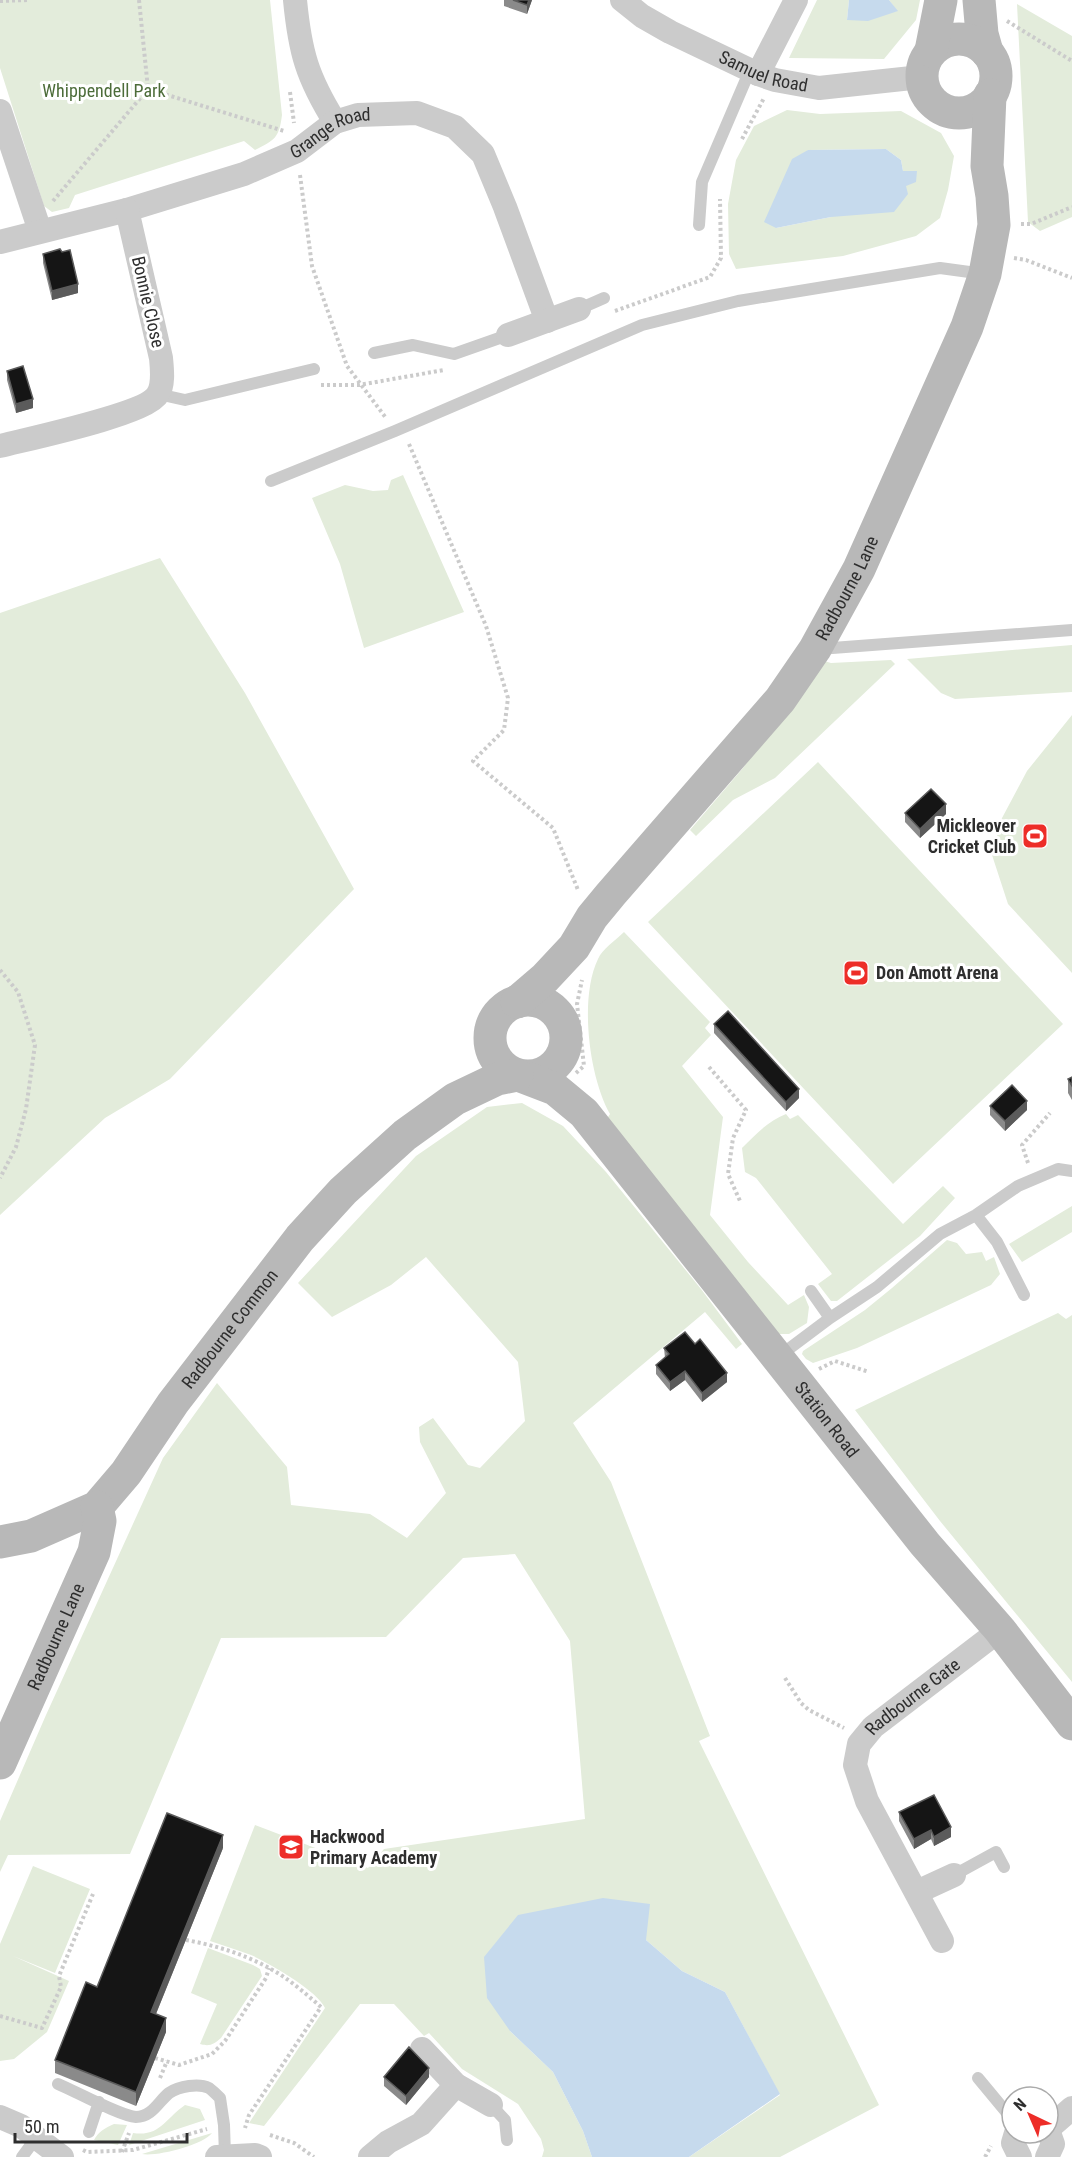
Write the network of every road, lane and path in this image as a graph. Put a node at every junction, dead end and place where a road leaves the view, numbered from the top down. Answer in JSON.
{"nodes":[{"id":1,"x":28,"y":0,"type":"edge"},
{"id":2,"x":139,"y":0,"type":"edge"},
{"id":3,"x":295,"y":0,"type":"edge"},
{"id":4,"x":622,"y":0,"type":"edge"},
{"id":5,"x":796,"y":0,"type":"edge"},
{"id":6,"x":941,"y":0,"type":"edge"},
{"id":7,"x":0,"y":1,"type":"edge"},
{"id":8,"x":992,"y":5,"type":"edge"},
{"id":9,"x":987,"y":51,"type":"junction"},
{"id":10,"x":1072,"y":61,"type":"edge"},
{"id":11,"x":926,"y":64,"type":"junction"},
{"id":12,"x":754,"y":72,"type":"junction"},
{"id":13,"x":148,"y":89,"type":"junction"},
{"id":14,"x":990,"y":95,"type":"junction"},
{"id":15,"x":0,"y":111,"type":"edge"},
{"id":16,"x":945,"y":111,"type":"junction"},
{"id":17,"x":335,"y":122,"type":"junction"},
{"id":18,"x":291,"y":141,"type":"junction"},
{"id":19,"x":987,"y":166,"type":"junction"},
{"id":20,"x":1072,"y":207,"type":"edge"},
{"id":21,"x":127,"y":210,"type":"junction"},
{"id":22,"x":38,"y":224,"type":"junction"},
{"id":23,"x":699,"y":225,"type":"dead end"},
{"id":24,"x":0,"y":242,"type":"edge"},
{"id":25,"x":990,"y":251,"type":"junction"},
{"id":26,"x":1072,"y":278,"type":"edge"},
{"id":27,"x":604,"y":298,"type":"dead end"},
{"id":28,"x":579,"y":309,"type":"joint"},
{"id":29,"x":547,"y":321,"type":"junction"},
{"id":30,"x":508,"y":335,"type":"joint"},
{"id":31,"x":374,"y":353,"type":"dead end"},
{"id":32,"x":314,"y":369,"type":"dead end"},
{"id":33,"x":360,"y":385,"type":"dead end"},
{"id":34,"x":158,"y":394,"type":"junction"},
{"id":35,"x":409,"y":444,"type":"dead end"},
{"id":36,"x":0,"y":446,"type":"edge"},
{"id":37,"x":271,"y":481,"type":"dead end"},
{"id":38,"x":1072,"y":630,"type":"edge"},
{"id":39,"x":814,"y":649,"type":"junction"},
{"id":40,"x":592,"y":917,"type":"junction"},
{"id":41,"x":574,"y":947,"type":"junction"},
{"id":42,"x":0,"y":970,"type":"edge"},
{"id":43,"x":517,"y":1002,"type":"junction"},
{"id":44,"x":491,"y":1032,"type":"junction"},
{"id":45,"x":566,"y":1036,"type":"junction"},
{"id":46,"x":709,"y":1067,"type":"dead end"},
{"id":47,"x":519,"y":1075,"type":"junction"},
{"id":48,"x":455,"y":1099,"type":"junction"},
{"id":49,"x":584,"y":1113,"type":"junction"},
{"id":50,"x":1050,"y":1113,"type":"dead end"},
{"id":51,"x":1072,"y":1171,"type":"edge"},
{"id":52,"x":0,"y":1178,"type":"edge"},
{"id":53,"x":1033,"y":1180,"type":"junction"},
{"id":54,"x":740,"y":1201,"type":"dead end"},
{"id":55,"x":976,"y":1215,"type":"junction"},
{"id":56,"x":811,"y":1291,"type":"dead end"},
{"id":57,"x":1024,"y":1295,"type":"dead end"},
{"id":58,"x":830,"y":1318,"type":"junction"},
{"id":59,"x":778,"y":1358,"type":"junction"},
{"id":60,"x":869,"y":1372,"type":"dead end"},
{"id":61,"x":799,"y":1384,"type":"junction"},
{"id":62,"x":97,"y":1507,"type":"junction"},
{"id":63,"x":0,"y":1542,"type":"edge"},
{"id":64,"x":1000,"y":1630,"type":"junction"},
{"id":65,"x":785,"y":1678,"type":"dead end"},
{"id":66,"x":1072,"y":1724,"type":"edge"},
{"id":67,"x":862,"y":1739,"type":"junction"},
{"id":68,"x":0,"y":1763,"type":"edge"},
{"id":69,"x":1004,"y":1866,"type":"dead end"},
{"id":70,"x":954,"y":1875,"type":"joint"},
{"id":71,"x":917,"y":1892,"type":"junction"},
{"id":72,"x":93,"y":1894,"type":"dead end"},
{"id":73,"x":186,"y":1940,"type":"edge"},
{"id":74,"x":942,"y":1941,"type":"dead end"},
{"id":75,"x":269,"y":1968,"type":"junction"},
{"id":76,"x":0,"y":2016,"type":"edge"},
{"id":77,"x":422,"y":2049,"type":"dead end"},
{"id":78,"x":155,"y":2058,"type":"edge"},
{"id":79,"x":978,"y":2078,"type":"dead end"},
{"id":80,"x":58,"y":2084,"type":"dead end"},
{"id":81,"x":456,"y":2085,"type":"junction"},
{"id":82,"x":99,"y":2102,"type":"junction"},
{"id":83,"x":491,"y":2105,"type":"joint"},
{"id":84,"x":1000,"y":2105,"type":"edge"},
{"id":85,"x":1072,"y":2108,"type":"edge"},
{"id":86,"x":0,"y":2117,"type":"edge"},
{"id":87,"x":1060,"y":2119,"type":"edge"},
{"id":88,"x":224,"y":2125,"type":"junction"},
{"id":89,"x":245,"y":2128,"type":"junction"},
{"id":90,"x":256,"y":2131,"type":"dead end"},
{"id":91,"x":89,"y":2132,"type":"dead end"},
{"id":92,"x":268,"y":2134,"type":"dead end"},
{"id":93,"x":36,"y":2138,"type":"junction"},
{"id":94,"x":507,"y":2140,"type":"dead end"},
{"id":95,"x":70,"y":2152,"type":"edge"},
{"id":96,"x":221,"y":2156,"type":"edge"},
{"id":97,"x":22,"y":2157,"type":"edge"},
{"id":98,"x":260,"y":2157,"type":"edge"},
{"id":99,"x":314,"y":2157,"type":"edge"},
{"id":100,"x":370,"y":2157,"type":"edge"}],
"edges":[{"from":1,"to":7,"type":"path"},
{"from":2,"to":13,"type":"path"},
{"from":3,"to":17,"type":"street"},
{"from":4,"to":12,"type":"street","name":"Samuel Road"},
{"from":5,"to":12,"type":"street"},
{"from":6,"to":11,"type":"main road"},
{"from":8,"to":9,"type":"main road"},
{"from":8,"to":10,"type":"path"},
{"from":9,"to":11,"type":"main road"},
{"from":9,"to":14,"type":"main road"},
{"from":11,"to":12,"type":"street","name":"Samuel Road"},
{"from":11,"to":16,"type":"main road"},
{"from":12,"to":23,"type":"lane"},
{"from":13,"to":18,"type":"path"},
{"from":13,"to":22,"type":"path"},
{"from":14,"to":16,"type":"main road"},
{"from":14,"to":19,"type":"main road","name":"Radbourne Lane"},
{"from":15,"to":22,"type":"street"},
{"from":16,"to":19,"type":"main road","name":"Radbourne Lane"},
{"from":17,"to":18,"type":"street","name":"Grange Road"},
{"from":17,"to":29,"type":"street","name":"Grange Road"},
{"from":18,"to":21,"type":"street","name":"Grange Road"},
{"from":18,"to":33,"type":"path"},
{"from":19,"to":25,"type":"main road","name":"Radbourne Lane"},
{"from":20,"to":25,"type":"path"},
{"from":21,"to":22,"type":"street","name":"Grange Road"},
{"from":21,"to":34,"type":"street","name":"Bonnie Close"},
{"from":22,"to":24,"type":"street","name":"Grange Road"},
{"from":25,"to":26,"type":"path"},
{"from":25,"to":37,"type":"lane"},
{"from":25,"to":39,"type":"main road","name":"Radbourne Lane"},
{"from":27,"to":28,"type":"lane"},
{"from":28,"to":29,"type":"street"},
{"from":29,"to":30,"type":"street"},
{"from":30,"to":31,"type":"lane"},
{"from":32,"to":34,"type":"lane"},
{"from":34,"to":36,"type":"street"},
{"from":35,"to":40,"type":"path"},
{"from":38,"to":39,"type":"lane"},
{"from":39,"to":40,"type":"main road","name":"Radbourne Lane"},
{"from":40,"to":41,"type":"main road","name":"Radbourne Lane"},
{"from":41,"to":43,"type":"main road","name":"Radbourne Lane"},
{"from":41,"to":45,"type":"main road","name":"Radbourne Lane"},
{"from":42,"to":52,"type":"path"},
{"from":43,"to":44,"type":"main road"},
{"from":43,"to":45,"type":"main road"},
{"from":44,"to":47,"type":"main road"},
{"from":44,"to":48,"type":"main road","name":"Radbourne Common"},
{"from":45,"to":47,"type":"main road"},
{"from":45,"to":49,"type":"main road","name":"Station Road"},
{"from":46,"to":54,"type":"path"},
{"from":47,"to":48,"type":"main road","name":"Radbourne Common"},
{"from":47,"to":49,"type":"main road","name":"Station Road"},
{"from":48,"to":62,"type":"main road","name":"Radbourne Common"},
{"from":49,"to":59,"type":"main road","name":"Station Road"},
{"from":50,"to":53,"type":"path"},
{"from":51,"to":53,"type":"lane"},
{"from":53,"to":55,"type":"lane"},
{"from":55,"to":57,"type":"lane"},
{"from":55,"to":58,"type":"lane"},
{"from":56,"to":58,"type":"lane"},
{"from":58,"to":59,"type":"lane"},
{"from":59,"to":61,"type":"main road","name":"Station Road"},
{"from":60,"to":61,"type":"path"},
{"from":61,"to":64,"type":"main road","name":"Station Road"},
{"from":62,"to":63,"type":"main road","name":"Radbourne Common"},
{"from":62,"to":68,"type":"main road","name":"Radbourne Lane"},
{"from":64,"to":66,"type":"main road","name":"Station Road"},
{"from":64,"to":67,"type":"street","name":"Radbourne Gate"},
{"from":65,"to":67,"type":"path"},
{"from":67,"to":71,"type":"street","name":"Radbourne Gate"},
{"from":69,"to":70,"type":"lane"},
{"from":70,"to":71,"type":"street"},
{"from":71,"to":74,"type":"street","name":"Radbourne Gate"},
{"from":72,"to":76,"type":"path"},
{"from":73,"to":75,"type":"path"},
{"from":75,"to":78,"type":"path"},
{"from":75,"to":89,"type":"path"},
{"from":77,"to":81,"type":"street"},
{"from":79,"to":84,"type":"lane"},
{"from":80,"to":82,"type":"lane"},
{"from":81,"to":83,"type":"street"},
{"from":81,"to":100,"type":"street"},
{"from":82,"to":88,"type":"lane"},
{"from":82,"to":91,"type":"lane"},
{"from":83,"to":94,"type":"lane"},
{"from":85,"to":87,"type":"street"},
{"from":86,"to":93,"type":"street"},
{"from":88,"to":89,"type":"path"},
{"from":88,"to":95,"type":"path"},
{"from":88,"to":96,"type":"lane"},
{"from":89,"to":90,"type":"path"},
{"from":92,"to":99,"type":"path"},
{"from":93,"to":95,"type":"street"},
{"from":93,"to":97,"type":"lane"},
{"from":96,"to":98,"type":"street"}]}
